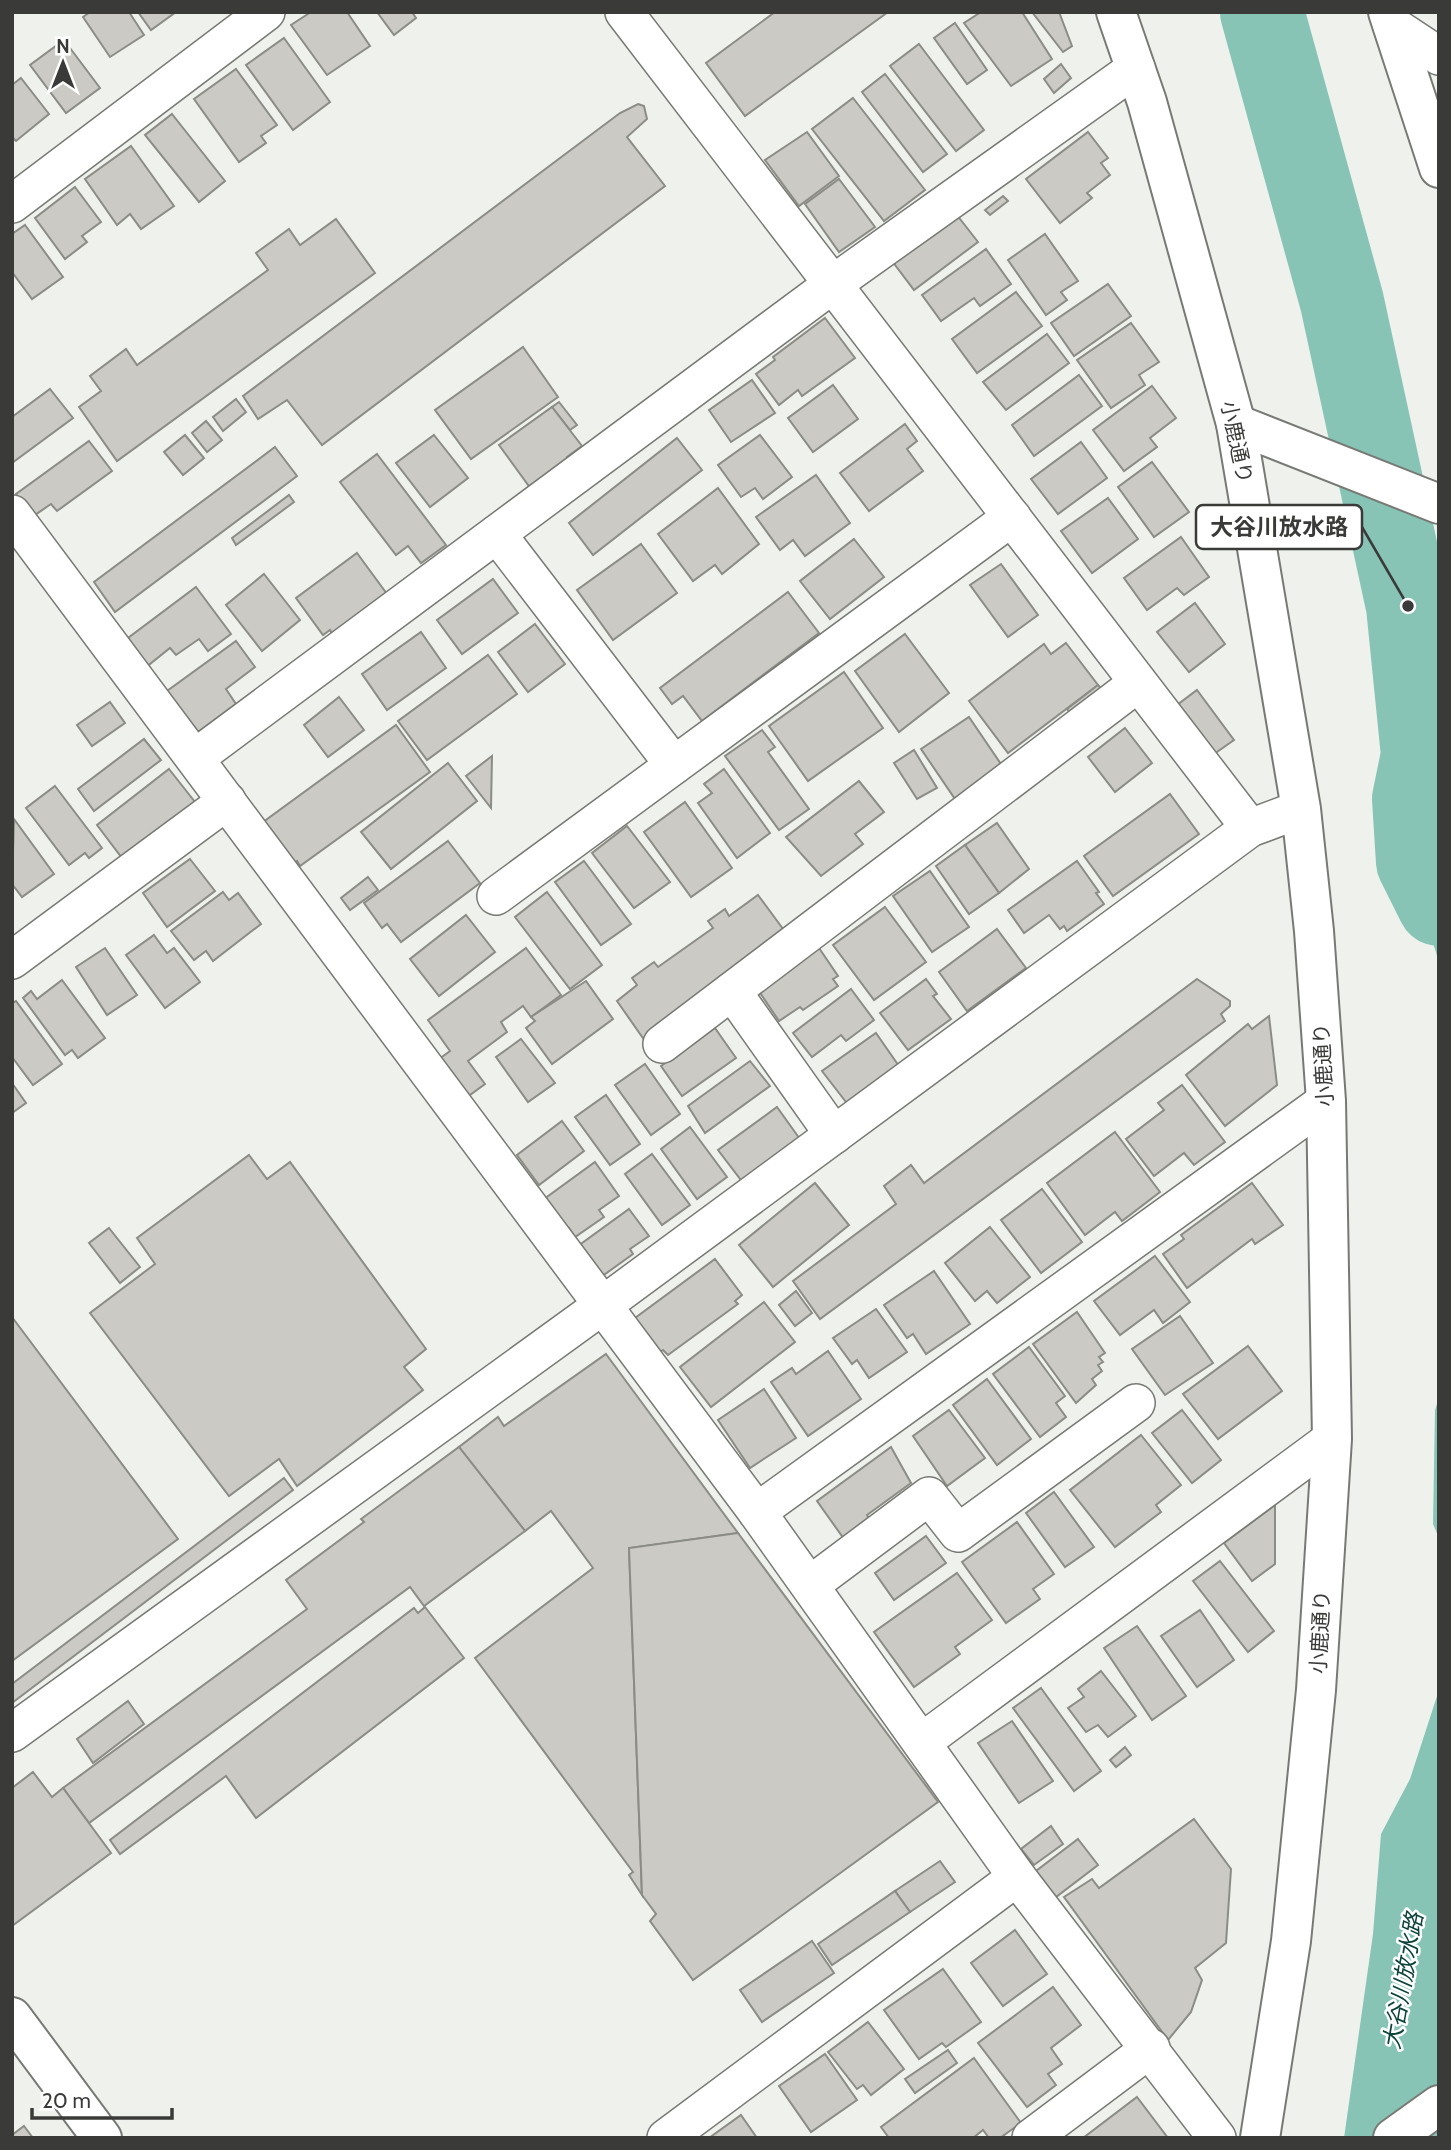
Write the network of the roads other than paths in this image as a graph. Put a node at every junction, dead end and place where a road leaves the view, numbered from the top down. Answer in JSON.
{"nodes":[{"id":1,"x":266,"y":12,"type":"edge"},
{"id":2,"x":624,"y":12,"type":"edge"},
{"id":3,"x":1116,"y":12,"type":"edge"},
{"id":4,"x":1390,"y":18,"type":"edge"},
{"id":5,"x":1439,"y":56,"type":"edge"},
{"id":6,"x":1136,"y":68,"type":"junction"},
{"id":7,"x":1439,"y":168,"type":"edge"},
{"id":8,"x":12,"y":204,"type":"edge"},
{"id":9,"x":833,"y":284,"type":"junction"},
{"id":10,"x":1236,"y":424,"type":"junction"},
{"id":11,"x":1439,"y":504,"type":"edge"},
{"id":12,"x":12,"y":514,"type":"edge"},
{"id":13,"x":1012,"y":517,"type":"junction"},
{"id":14,"x":497,"y":534,"type":"junction"},
{"id":15,"x":1138,"y":682,"type":"junction"},
{"id":16,"x":195,"y":758,"type":"junction"},
{"id":17,"x":674,"y":765,"type":"junction"},
{"id":18,"x":228,"y":801,"type":"junction"},
{"id":19,"x":1301,"y":808,"type":"junction"},
{"id":20,"x":1250,"y":828,"type":"junction"},
{"id":21,"x":496,"y":896,"type":"dead end"},
{"id":22,"x":12,"y":960,"type":"edge"},
{"id":23,"x":732,"y":991,"type":"junction"},
{"id":24,"x":662,"y":1044,"type":"dead end"},
{"id":25,"x":1326,"y":1101,"type":"junction"},
{"id":26,"x":834,"y":1135,"type":"junction"},
{"id":27,"x":603,"y":1306,"type":"junction"},
{"id":28,"x":1136,"y":1403,"type":"dead end"},
{"id":29,"x":1332,"y":1439,"type":"junction"},
{"id":30,"x":757,"y":1512,"type":"junction"},
{"id":31,"x":810,"y":1586,"type":"junction"},
{"id":32,"x":12,"y":1733,"type":"edge"},
{"id":33,"x":922,"y":1742,"type":"junction"},
{"id":34,"x":1017,"y":1877,"type":"junction"},
{"id":35,"x":12,"y":2017,"type":"edge"},
{"id":36,"x":1151,"y":2048,"type":"junction"},
{"id":37,"x":1439,"y":2105,"type":"edge"},
{"id":38,"x":103,"y":2138,"type":"edge"},
{"id":39,"x":666,"y":2138,"type":"edge"},
{"id":40,"x":1031,"y":2138,"type":"edge"},
{"id":41,"x":1217,"y":2138,"type":"edge"},
{"id":42,"x":1260,"y":2138,"type":"edge"},
{"id":43,"x":1393,"y":2138,"type":"edge"}],
"edges":[{"from":1,"to":8,"type":"street"},
{"from":2,"to":9,"type":"street"},
{"from":3,"to":6,"type":"street","name":"小鹿通り"},
{"from":4,"to":5,"type":"street"},
{"from":4,"to":7,"type":"street"},
{"from":6,"to":9,"type":"street"},
{"from":6,"to":10,"type":"street","name":"小鹿通り"},
{"from":9,"to":13,"type":"street"},
{"from":9,"to":14,"type":"street"},
{"from":10,"to":11,"type":"street"},
{"from":10,"to":19,"type":"street","name":"小鹿通り"},
{"from":12,"to":16,"type":"street"},
{"from":13,"to":15,"type":"street"},
{"from":13,"to":17,"type":"street"},
{"from":14,"to":16,"type":"street"},
{"from":14,"to":17,"type":"street"},
{"from":15,"to":20,"type":"street"},
{"from":15,"to":23,"type":"street"},
{"from":16,"to":18,"type":"street"},
{"from":17,"to":21,"type":"street"},
{"from":18,"to":22,"type":"street"},
{"from":18,"to":27,"type":"street"},
{"from":19,"to":20,"type":"street"},
{"from":19,"to":25,"type":"street","name":"小鹿通り"},
{"from":20,"to":26,"type":"street"},
{"from":23,"to":24,"type":"street"},
{"from":23,"to":26,"type":"street"},
{"from":25,"to":29,"type":"street","name":"小鹿通り"},
{"from":25,"to":30,"type":"street"},
{"from":26,"to":27,"type":"street"},
{"from":27,"to":30,"type":"street"},
{"from":27,"to":32,"type":"street"},
{"from":28,"to":31,"type":"street"},
{"from":29,"to":33,"type":"street"},
{"from":29,"to":42,"type":"street","name":"小鹿通り"},
{"from":30,"to":31,"type":"street"},
{"from":31,"to":33,"type":"street"},
{"from":33,"to":34,"type":"street"},
{"from":34,"to":36,"type":"street"},
{"from":34,"to":39,"type":"street"},
{"from":35,"to":38,"type":"street"},
{"from":36,"to":40,"type":"street"},
{"from":36,"to":41,"type":"street"},
{"from":37,"to":43,"type":"street"}]}
